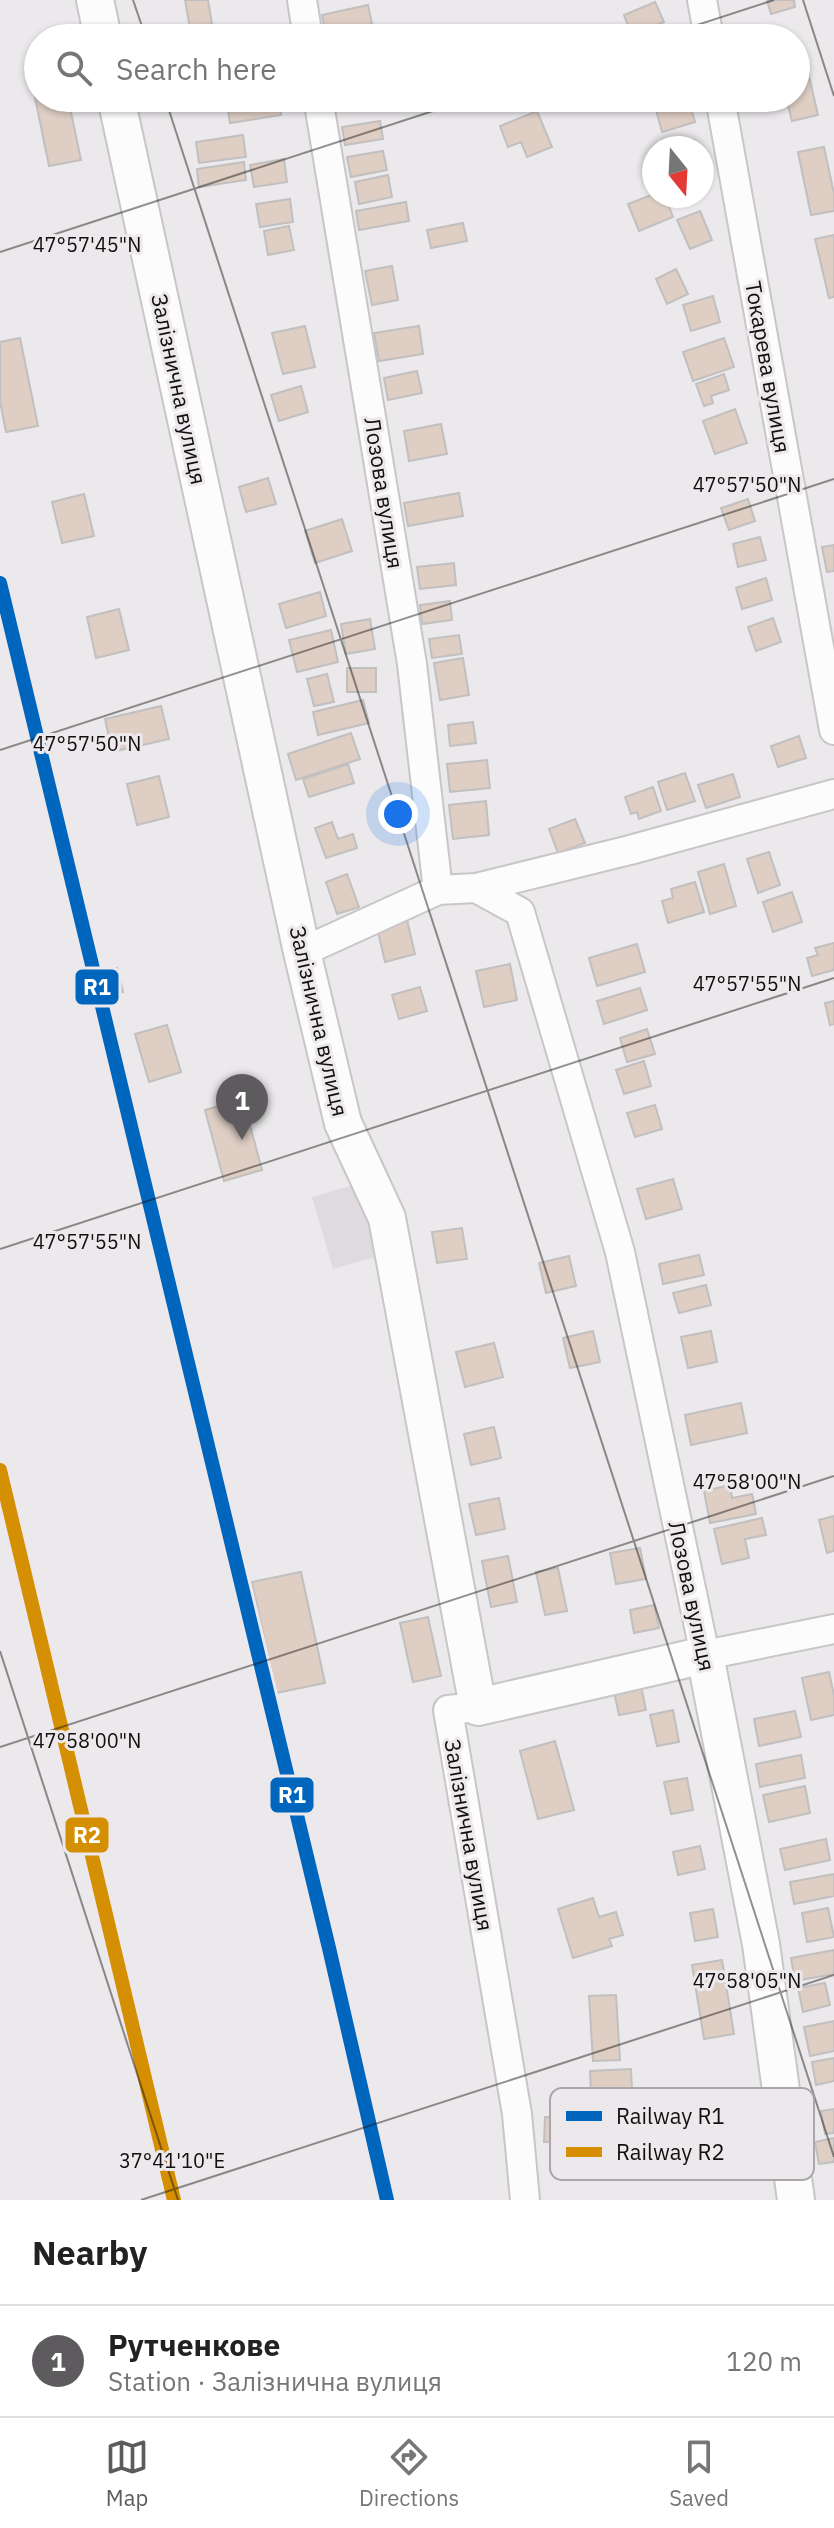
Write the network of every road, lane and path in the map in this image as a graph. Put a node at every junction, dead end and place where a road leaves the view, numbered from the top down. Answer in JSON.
{"nodes":[{"id":1,"x":95,"y":0,"type":"edge"},
{"id":2,"x":302,"y":0,"type":"edge"},
{"id":3,"x":702,"y":0,"type":"edge"},
{"id":4,"x":100,"y":24,"type":"edge"},
{"id":5,"x":306,"y":24,"type":"edge"},
{"id":6,"x":706,"y":24,"type":"edge"},
{"id":7,"x":119,"y":112,"type":"edge"},
{"id":8,"x":320,"y":112,"type":"edge"},
{"id":9,"x":723,"y":112,"type":"edge"},
{"id":10,"x":834,"y":730,"type":"edge"},
{"id":11,"x":834,"y":794,"type":"edge"},
{"id":12,"x":476,"y":888,"type":"junction"},
{"id":13,"x":438,"y":890,"type":"junction"},
{"id":14,"x":302,"y":952,"type":"junction"},
{"id":15,"x":834,"y":1629,"type":"edge"},
{"id":16,"x":705,"y":1655,"type":"junction"},
{"id":17,"x":478,"y":1707,"type":"junction"},
{"id":18,"x":781,"y":2088,"type":"edge"},
{"id":19,"x":793,"y":2180,"type":"edge"},
{"id":20,"x":525,"y":2200,"type":"edge"},
{"id":21,"x":796,"y":2200,"type":"edge"}],
"edges":[{"from":1,"to":4,"type":"main road"},
{"from":2,"to":5,"type":"street"},
{"from":3,"to":6,"type":"street"},
{"from":7,"to":14,"type":"main road","name":"Залізнична вулиця"},
{"from":8,"to":13,"type":"street","name":"Лозова вулиця"},
{"from":9,"to":10,"type":"street","name":"Токарева вулиця"},
{"from":11,"to":12,"type":"street"},
{"from":12,"to":13,"type":"street"},
{"from":12,"to":16,"type":"street","name":"Лозова вулиця"},
{"from":13,"to":14,"type":"street"},
{"from":14,"to":17,"type":"main road","name":"Залізнична вулиця"},
{"from":15,"to":16,"type":"street"},
{"from":16,"to":17,"type":"main road"},
{"from":16,"to":18,"type":"main road","name":"Лозова вулиця"},
{"from":17,"to":20,"type":"street","name":"Залізнична вулиця"},
{"from":19,"to":21,"type":"main road","name":"Лозова вулиця"}]}
